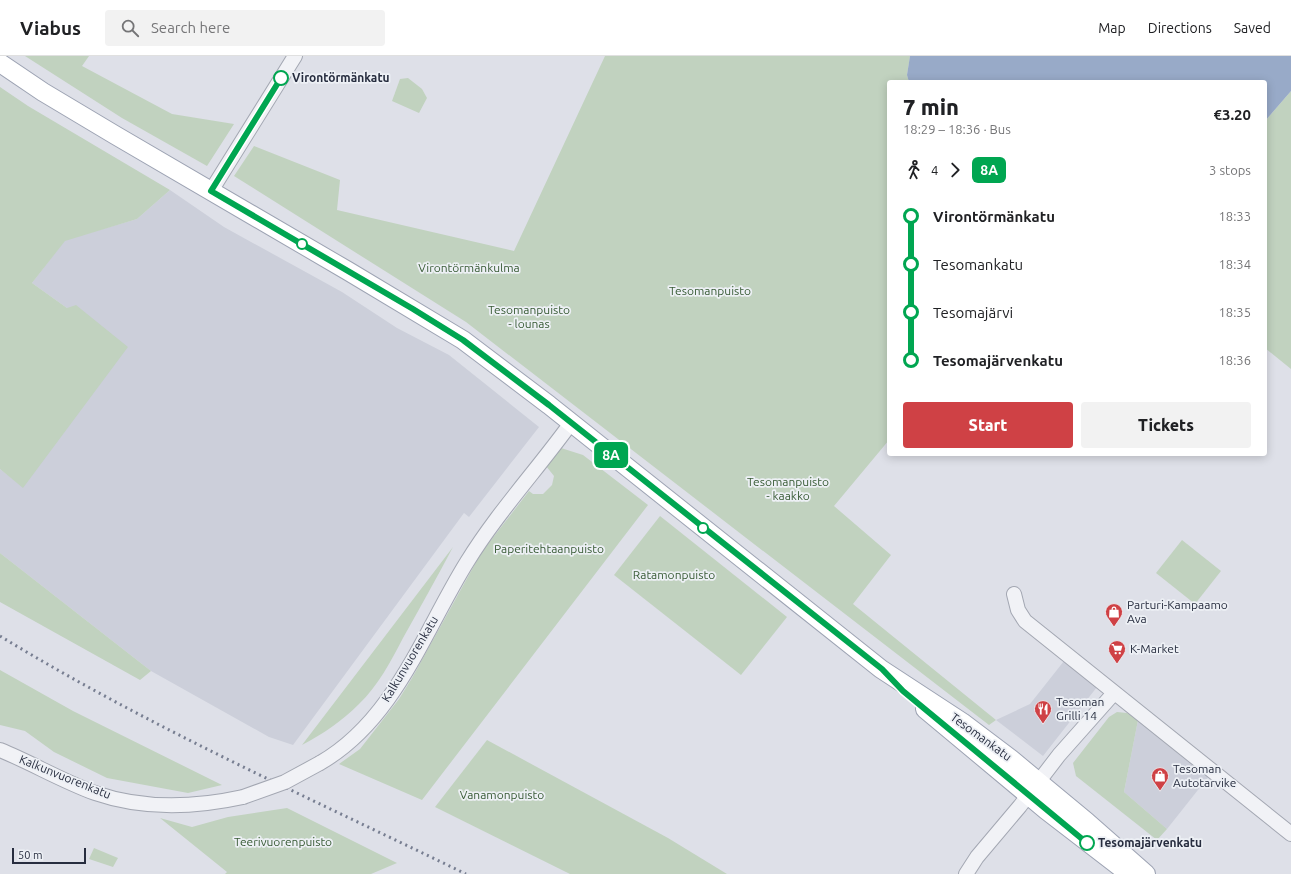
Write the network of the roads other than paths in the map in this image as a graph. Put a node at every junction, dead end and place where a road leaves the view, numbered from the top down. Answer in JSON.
{"nodes":[{"id":1,"x":295,"y":56,"type":"edge"},
{"id":2,"x":0,"y":63,"type":"edge"},
{"id":3,"x":211,"y":191,"type":"junction"},
{"id":4,"x":571,"y":423,"type":"junction"},
{"id":5,"x":1014,"y":594,"type":"dead end"},
{"id":6,"x":882,"y":669,"type":"junction"},
{"id":7,"x":1114,"y":692,"type":"junction"},
{"id":8,"x":0,"y":750,"type":"edge"},
{"id":9,"x":1039,"y":782,"type":"junction"},
{"id":10,"x":1028,"y":796,"type":"junction"},
{"id":11,"x":1291,"y":834,"type":"edge"},
{"id":12,"x":966,"y":874,"type":"edge"},
{"id":13,"x":1129,"y":874,"type":"edge"},
{"id":14,"x":1146,"y":874,"type":"edge"}],
"edges":[{"from":1,"to":3,"type":"street"},
{"from":2,"to":3,"type":"main road","name":"Tesomankatu"},
{"from":3,"to":4,"type":"main road","name":"Tesomankatu"},
{"from":4,"to":6,"type":"main road","name":"Tesomankatu"},
{"from":4,"to":8,"type":"street","name":"Kalkunvuorenkatu","bridge":true},
{"from":5,"to":7,"type":"street"},
{"from":6,"to":9,"type":"main road","name":"Tesomankatu"},
{"from":6,"to":10,"type":"main road","name":"Tesomankatu"},
{"from":7,"to":9,"type":"street"},
{"from":7,"to":11,"type":"street"},
{"from":9,"to":10,"type":"street"},
{"from":9,"to":14,"type":"main road","name":"Tesomankatu"},
{"from":10,"to":12,"type":"street"},
{"from":10,"to":13,"type":"main road","name":"Tesomankatu"}]}
